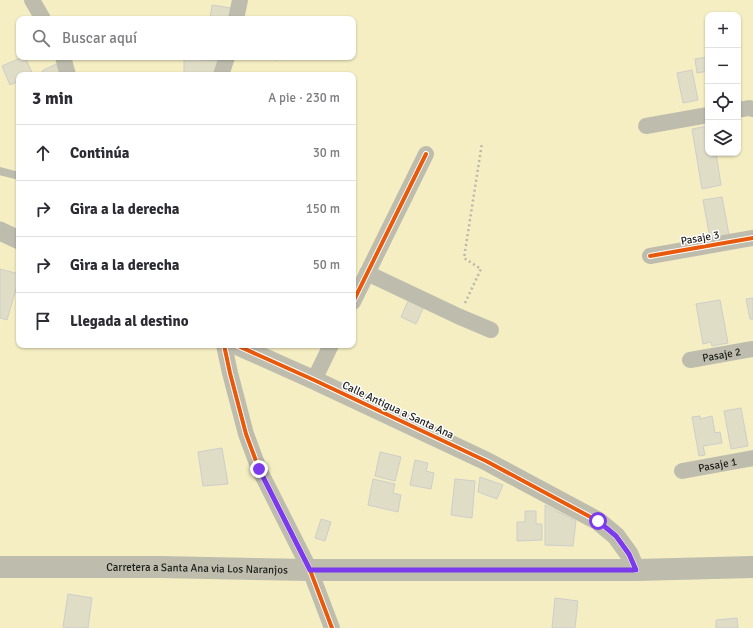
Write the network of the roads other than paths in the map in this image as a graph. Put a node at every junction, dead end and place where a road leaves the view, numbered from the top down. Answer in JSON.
{"nodes":[{"id":1,"x":32,"y":0,"type":"edge"},
{"id":2,"x":240,"y":0,"type":"edge"},
{"id":3,"x":41,"y":16,"type":"edge"},
{"id":4,"x":237,"y":16,"type":"edge"},
{"id":5,"x":63,"y":60,"type":"edge"},
{"id":6,"x":226,"y":60,"type":"edge"},
{"id":7,"x":67,"y":72,"type":"edge"},
{"id":8,"x":222,"y":72,"type":"edge"},
{"id":9,"x":741,"y":109,"type":"edge"},
{"id":10,"x":753,"y":109,"type":"edge"},
{"id":11,"x":705,"y":116,"type":"edge"},
{"id":12,"x":646,"y":126,"type":"dead end"},
{"id":13,"x":426,"y":154,"type":"dead end"},
{"id":14,"x":0,"y":171,"type":"edge"},
{"id":15,"x":16,"y":175,"type":"edge"},
{"id":16,"x":0,"y":231,"type":"edge"},
{"id":17,"x":753,"y":238,"type":"edge"},
{"id":18,"x":16,"y":239,"type":"edge"},
{"id":19,"x":650,"y":256,"type":"dead end"},
{"id":20,"x":361,"y":276,"type":"edge"},
{"id":21,"x":356,"y":292,"type":"edge"},
{"id":22,"x":491,"y":330,"type":"dead end"},
{"id":23,"x":225,"y":348,"type":"edge"},
{"id":24,"x":243,"y":348,"type":"edge"},
{"id":25,"x":330,"y":348,"type":"edge"},
{"id":26,"x":753,"y":349,"type":"edge"},
{"id":27,"x":690,"y":360,"type":"dead end"},
{"id":28,"x":314,"y":380,"type":"junction"},
{"id":29,"x":753,"y":458,"type":"edge"},
{"id":30,"x":682,"y":471,"type":"dead end"},
{"id":31,"x":0,"y":567,"type":"edge"},
{"id":32,"x":753,"y":567,"type":"edge"},
{"id":33,"x":310,"y":570,"type":"junction"},
{"id":34,"x":636,"y":570,"type":"junction"},
{"id":35,"x":332,"y":628,"type":"edge"}],
"edges":[{"from":1,"to":3,"type":"street"},
{"from":2,"to":4,"type":"street"},
{"from":5,"to":7,"type":"street"},
{"from":6,"to":8,"type":"street"},
{"from":9,"to":10,"type":"street"},
{"from":11,"to":12,"type":"street"},
{"from":13,"to":20,"type":"street"},
{"from":14,"to":15,"type":"lane"},
{"from":16,"to":18,"type":"street"},
{"from":17,"to":19,"type":"street","name":"Pasaje 3"},
{"from":20,"to":21,"type":"street"},
{"from":20,"to":22,"type":"street"},
{"from":23,"to":33,"type":"street"},
{"from":24,"to":28,"type":"street","name":"Calle Antigua a Santa Ana"},
{"from":25,"to":28,"type":"street"},
{"from":26,"to":27,"type":"street","name":"Pasaje 2"},
{"from":28,"to":34,"type":"street","name":"Calle Antigua a Santa Ana"},
{"from":29,"to":30,"type":"street","name":"Pasaje 1"},
{"from":31,"to":33,"type":"main road","name":"Carretera a Santa Ana via Los Naranjos"},
{"from":32,"to":34,"type":"main road","name":"Carretera a Santa Ana via Los Naranjos"},
{"from":33,"to":34,"type":"main road","name":"Carretera a Santa Ana via Los Naranjos"},
{"from":33,"to":35,"type":"street"}]}
